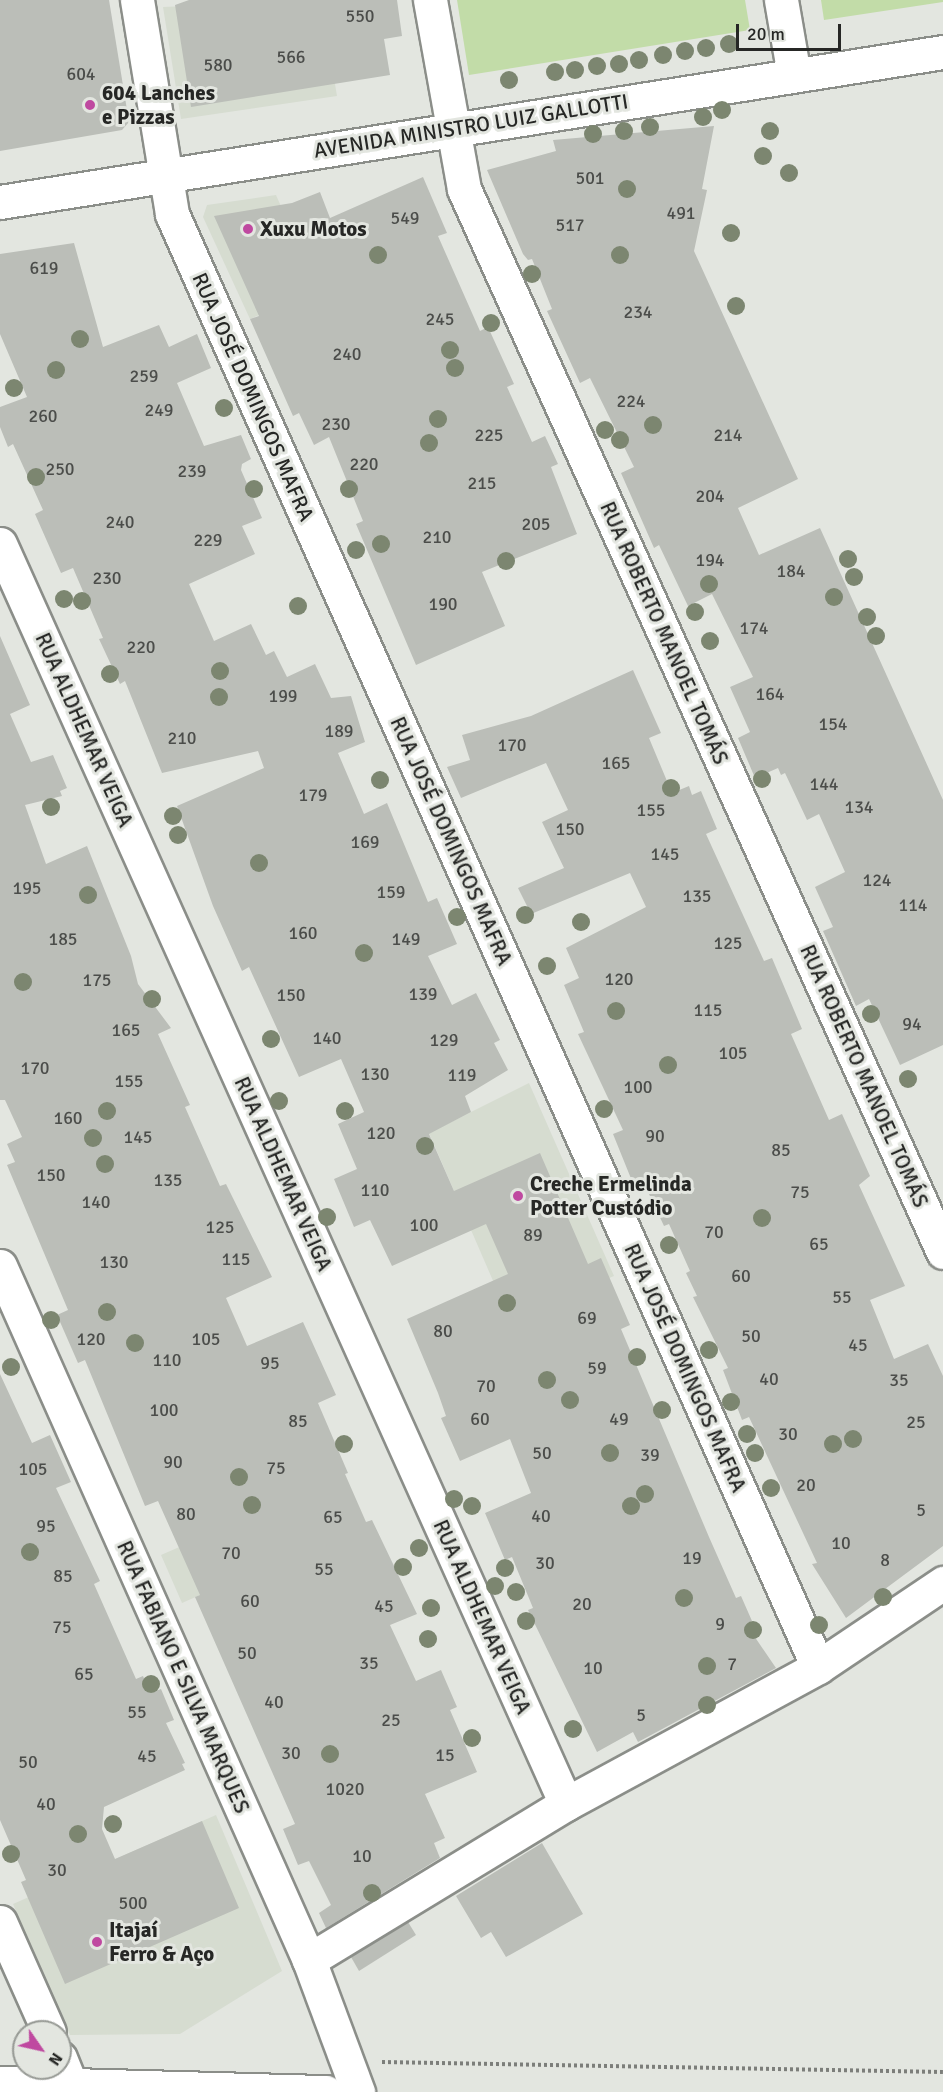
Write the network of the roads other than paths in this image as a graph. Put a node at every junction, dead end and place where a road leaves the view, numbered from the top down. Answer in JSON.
{"nodes":[{"id":1,"x":136,"y":0,"type":"edge"},
{"id":2,"x":430,"y":0,"type":"edge"},
{"id":3,"x":781,"y":0,"type":"edge"},
{"id":4,"x":943,"y":52,"type":"edge"},
{"id":5,"x":794,"y":75,"type":"junction"},
{"id":6,"x":451,"y":128,"type":"junction"},
{"id":7,"x":166,"y":176,"type":"junction"},
{"id":8,"x":0,"y":202,"type":"edge"},
{"id":9,"x":0,"y":544,"type":"edge"},
{"id":10,"x":943,"y":1252,"type":"edge"},
{"id":11,"x":0,"y":1266,"type":"edge"},
{"id":12,"x":943,"y":1583,"type":"edge"},
{"id":13,"x":818,"y":1667,"type":"junction"},
{"id":14,"x":566,"y":1804,"type":"junction"},
{"id":15,"x":0,"y":1922,"type":"edge"},
{"id":16,"x":309,"y":1960,"type":"junction"},
{"id":17,"x":44,"y":2020,"type":"edge"},
{"id":18,"x":72,"y":2072,"type":"edge"},
{"id":19,"x":18,"y":2080,"type":"edge"},
{"id":20,"x":0,"y":2083,"type":"edge"},
{"id":21,"x":326,"y":2092,"type":"edge"},
{"id":22,"x":357,"y":2092,"type":"edge"}],
"edges":[{"from":1,"to":7,"type":"street","name":"RUA JOSÉ DOMINGOS MAFRA"},
{"from":2,"to":6,"type":"street","name":"RUA ROBERTO MANOEL TOMÁS"},
{"from":3,"to":5,"type":"street"},
{"from":4,"to":5,"type":"street","name":"AVENIDA MINISTRO LUIZ GALLOTTI"},
{"from":5,"to":6,"type":"street","name":"AVENIDA MINISTRO LUIZ GALLOTTI"},
{"from":6,"to":7,"type":"street","name":"AVENIDA MINISTRO LUIZ GALLOTTI"},
{"from":6,"to":10,"type":"street","name":"RUA ROBERTO MANOEL TOMÁS"},
{"from":7,"to":8,"type":"street","name":"AVENIDA MINISTRO LUIZ GALLOTTI"},
{"from":7,"to":13,"type":"street","name":"RUA JOSÉ DOMINGOS MAFRA"},
{"from":9,"to":14,"type":"street","name":"RUA ALDHEMAR VEIGA"},
{"from":11,"to":16,"type":"street","name":"RUA FABIANO E SILVA MARQUES"},
{"from":12,"to":13,"type":"street"},
{"from":13,"to":14,"type":"street"},
{"from":14,"to":16,"type":"street"},
{"from":15,"to":17,"type":"street"},
{"from":16,"to":22,"type":"street","name":"RUA FABIANO E SILVA MARQUES"},
{"from":18,"to":21,"type":"street"},
{"from":19,"to":20,"type":"street"}]}
